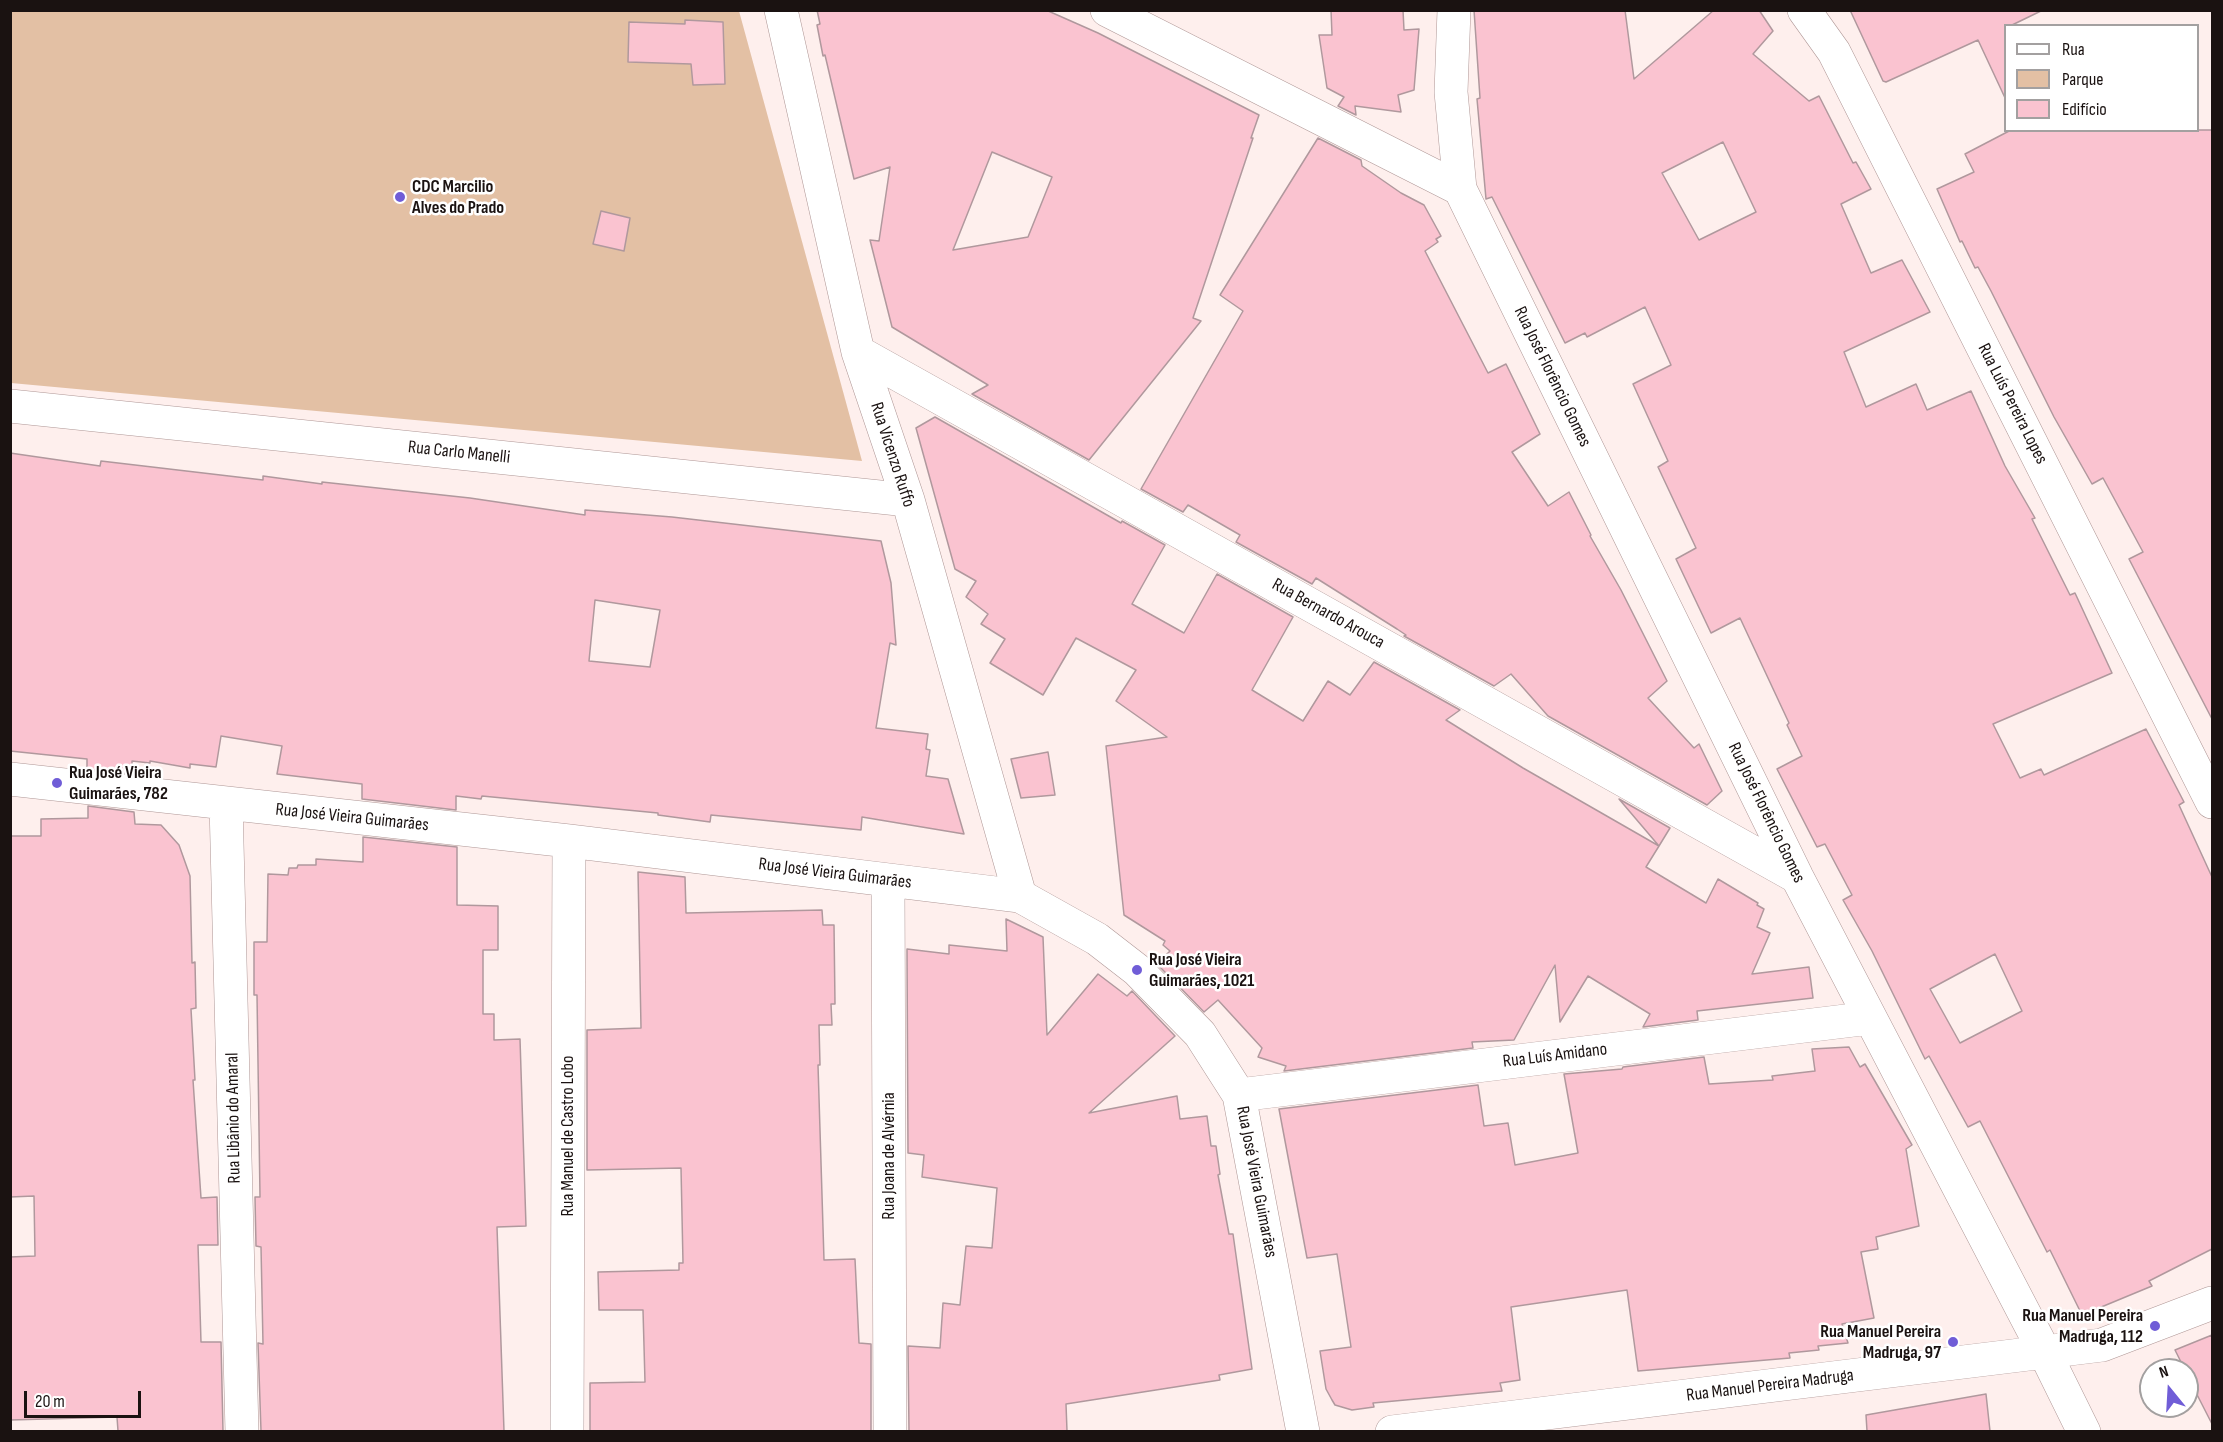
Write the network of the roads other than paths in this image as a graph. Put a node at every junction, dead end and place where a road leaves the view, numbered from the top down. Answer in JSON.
{"nodes":[{"id":1,"x":781,"y":10,"type":"edge"},
{"id":2,"x":1107,"y":10,"type":"edge"},
{"id":3,"x":1454,"y":10,"type":"edge"},
{"id":4,"x":1804,"y":10,"type":"edge"},
{"id":5,"x":1460,"y":189,"type":"junction"},
{"id":6,"x":858,"y":352,"type":"junction"},
{"id":7,"x":10,"y":406,"type":"edge"},
{"id":8,"x":908,"y":500,"type":"junction"},
{"id":9,"x":10,"y":778,"type":"edge"},
{"id":10,"x":2212,"y":802,"type":"edge"},
{"id":11,"x":226,"y":804,"type":"junction"},
{"id":12,"x":569,"y":842,"type":"junction"},
{"id":13,"x":1797,"y":877,"type":"junction"},
{"id":14,"x":888,"y":880,"type":"junction"},
{"id":15,"x":1020,"y":896,"type":"junction"},
{"id":16,"x":1870,"y":1018,"type":"junction"},
{"id":17,"x":1239,"y":1095,"type":"junction"},
{"id":18,"x":2212,"y":1303,"type":"edge"},
{"id":19,"x":2045,"y":1353,"type":"junction"},
{"id":20,"x":242,"y":1431,"type":"edge"},
{"id":21,"x":567,"y":1431,"type":"edge"},
{"id":22,"x":890,"y":1431,"type":"edge"},
{"id":23,"x":1303,"y":1431,"type":"edge"},
{"id":24,"x":1392,"y":1431,"type":"edge"},
{"id":25,"x":2084,"y":1431,"type":"edge"}],
"edges":[{"from":1,"to":6,"type":"street","name":"Rua Vicenzo Ruffo"},
{"from":2,"to":5,"type":"street"},
{"from":3,"to":5,"type":"street","name":"Rua José Florêncio Gomes"},
{"from":4,"to":10,"type":"street","name":"Rua Luís Pereira Lopes"},
{"from":5,"to":13,"type":"street","name":"Rua José Florêncio Gomes"},
{"from":6,"to":8,"type":"street","name":"Rua Vicenzo Ruffo"},
{"from":6,"to":13,"type":"street","name":"Rua Bernardo Arouca"},
{"from":7,"to":8,"type":"street","name":"Rua Carlo Manelli"},
{"from":8,"to":15,"type":"street","name":"Rua Vicenzo Ruffo"},
{"from":9,"to":11,"type":"street","name":"Rua José Vieira Guimarães"},
{"from":11,"to":12,"type":"street","name":"Rua José Vieira Guimarães"},
{"from":11,"to":20,"type":"street","name":"Rua Libânio do Amaral"},
{"from":12,"to":14,"type":"street","name":"Rua José Vieira Guimarães"},
{"from":12,"to":21,"type":"street","name":"Rua Manuel de Castro Lobo"},
{"from":13,"to":16,"type":"street","name":"Rua José Florêncio Gomes"},
{"from":14,"to":15,"type":"street","name":"Rua José Vieira Guimarães"},
{"from":14,"to":22,"type":"street","name":"Rua Joana de Alvérnia"},
{"from":15,"to":17,"type":"street","name":"Rua José Vieira Guimarães"},
{"from":16,"to":17,"type":"street","name":"Rua Luís Amidano"},
{"from":16,"to":19,"type":"street","name":"Rua José Florêncio Gomes"},
{"from":17,"to":23,"type":"street","name":"Rua José Vieira Guimarães"},
{"from":18,"to":19,"type":"street","name":"Rua Manuel Pereira Madruga"},
{"from":19,"to":24,"type":"street","name":"Rua Manuel Pereira Madruga"},
{"from":19,"to":25,"type":"street","name":"Rua José Florêncio Gomes"}]}
